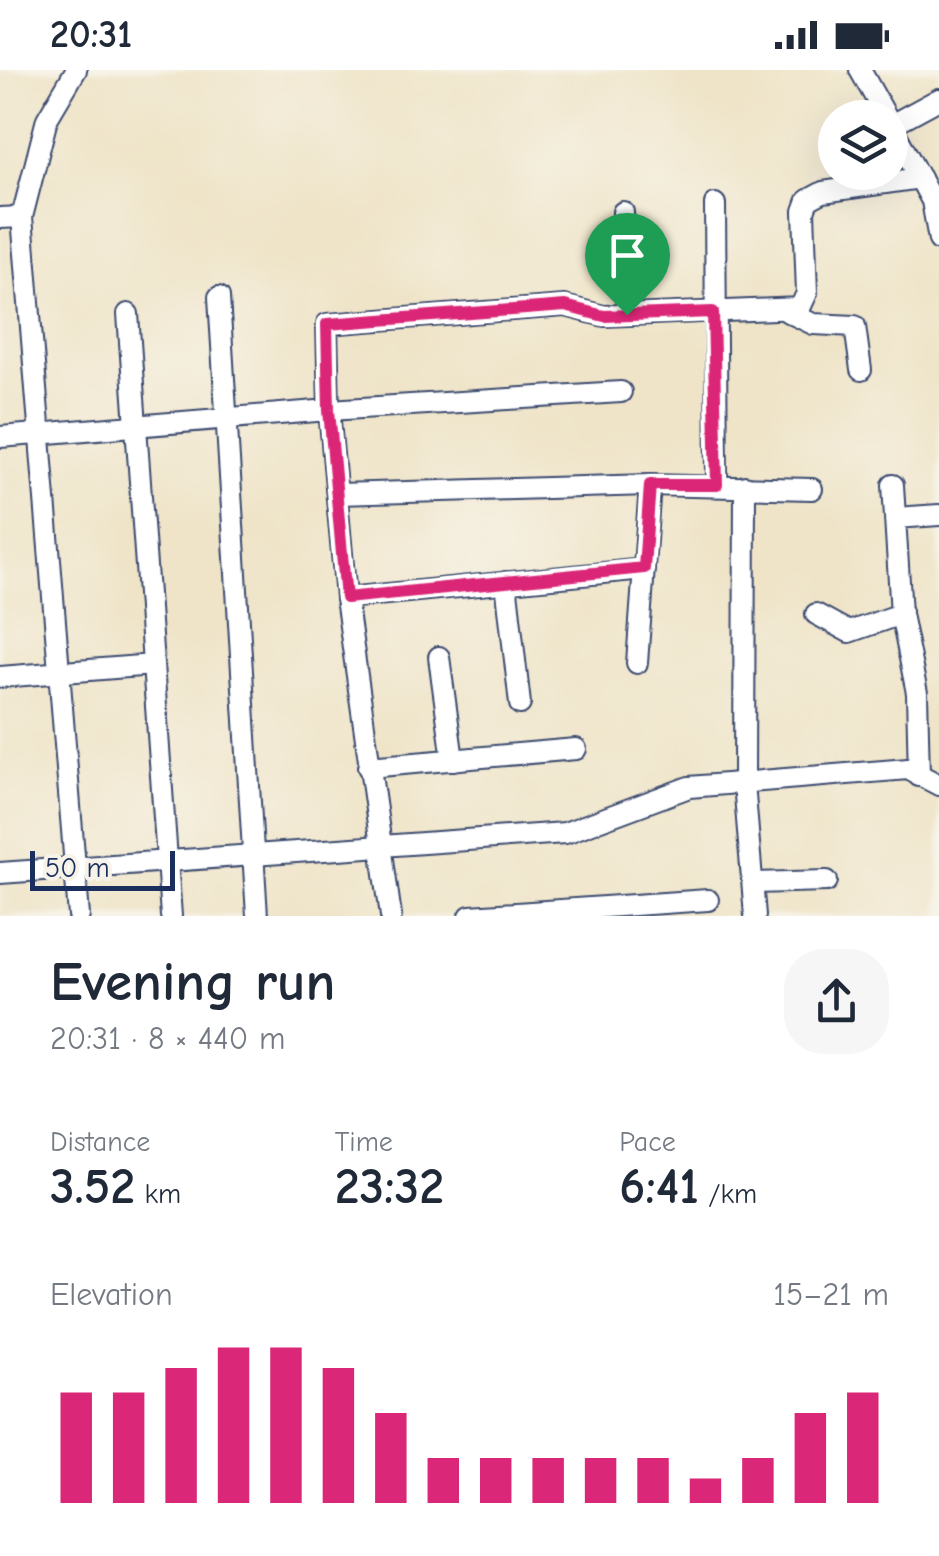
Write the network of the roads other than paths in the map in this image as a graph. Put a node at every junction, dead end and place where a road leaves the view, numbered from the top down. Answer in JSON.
{"nodes":[{"id":1,"x":76,"y":70,"type":"edge"},
{"id":2,"x":860,"y":70,"type":"edge"},
{"id":3,"x":939,"y":99,"type":"edge"},
{"id":4,"x":877,"y":100,"type":"edge"},
{"id":5,"x":908,"y":113,"type":"edge"},
{"id":6,"x":908,"y":156,"type":"edge"},
{"id":7,"x":920,"y":178,"type":"junction"},
{"id":8,"x":936,"y":199,"type":"edge"},
{"id":9,"x":716,"y":204,"type":"dead end"},
{"id":10,"x":623,"y":212,"type":"dead end"},
{"id":11,"x":22,"y":217,"type":"junction"},
{"id":12,"x":0,"y":218,"type":"edge"},
{"id":13,"x":939,"y":240,"type":"edge"},
{"id":14,"x":219,"y":297,"type":"dead end"},
{"id":15,"x":713,"y":312,"type":"junction"},
{"id":16,"x":788,"y":312,"type":"junction"},
{"id":17,"x":128,"y":314,"type":"dead end"},
{"id":18,"x":627,"y":315,"type":"junction"},
{"id":19,"x":861,"y":370,"type":"dead end"},
{"id":20,"x":621,"y":392,"type":"dead end"},
{"id":21,"x":329,"y":410,"type":"junction"},
{"id":22,"x":227,"y":420,"type":"junction"},
{"id":23,"x":136,"y":427,"type":"junction"},
{"id":24,"x":40,"y":434,"type":"junction"},
{"id":25,"x":0,"y":436,"type":"edge"},
{"id":26,"x":650,"y":485,"type":"junction"},
{"id":27,"x":717,"y":485,"type":"junction"},
{"id":28,"x":894,"y":485,"type":"dead end"},
{"id":29,"x":745,"y":486,"type":"junction"},
{"id":30,"x":812,"y":489,"type":"dead end"},
{"id":31,"x":337,"y":494,"type":"junction"},
{"id":32,"x":939,"y":515,"type":"edge"},
{"id":33,"x":896,"y":518,"type":"junction"},
{"id":34,"x":644,"y":568,"type":"junction"},
{"id":35,"x":506,"y":582,"type":"junction"},
{"id":36,"x":346,"y":598,"type":"junction"},
{"id":37,"x":816,"y":614,"type":"dead end"},
{"id":38,"x":901,"y":614,"type":"junction"},
{"id":39,"x":439,"y":657,"type":"dead end"},
{"id":40,"x":637,"y":663,"type":"dead end"},
{"id":41,"x":153,"y":666,"type":"junction"},
{"id":42,"x":59,"y":672,"type":"junction"},
{"id":43,"x":0,"y":677,"type":"edge"},
{"id":44,"x":520,"y":704,"type":"dead end"},
{"id":45,"x":576,"y":749,"type":"dead end"},
{"id":46,"x":453,"y":760,"type":"junction"},
{"id":47,"x":368,"y":768,"type":"junction"},
{"id":48,"x":919,"y":776,"type":"junction"},
{"id":49,"x":744,"y":782,"type":"junction"},
{"id":50,"x":939,"y":785,"type":"edge"},
{"id":51,"x":380,"y":849,"type":"junction"},
{"id":52,"x":253,"y":854,"type":"junction"},
{"id":53,"x":167,"y":860,"type":"junction"},
{"id":54,"x":75,"y":867,"type":"junction"},
{"id":55,"x":0,"y":873,"type":"edge"},
{"id":56,"x":827,"y":881,"type":"dead end"},
{"id":57,"x":753,"y":883,"type":"junction"},
{"id":58,"x":708,"y":900,"type":"dead end"},
{"id":59,"x":630,"y":911,"type":"edge"},
{"id":60,"x":79,"y":916,"type":"edge"},
{"id":61,"x":171,"y":916,"type":"edge"},
{"id":62,"x":257,"y":916,"type":"edge"},
{"id":63,"x":391,"y":916,"type":"edge"},
{"id":64,"x":474,"y":916,"type":"edge"},
{"id":65,"x":755,"y":916,"type":"edge"}],
"edges":[{"from":1,"to":11,"type":"street"},
{"from":2,"to":4,"type":"street"},
{"from":3,"to":5,"type":"street"},
{"from":6,"to":7,"type":"street"},
{"from":7,"to":8,"type":"street"},
{"from":7,"to":16,"type":"street"},
{"from":8,"to":13,"type":"street"},
{"from":9,"to":15,"type":"street"},
{"from":10,"to":18,"type":"street"},
{"from":11,"to":12,"type":"street"},
{"from":11,"to":24,"type":"street"},
{"from":14,"to":22,"type":"street"},
{"from":15,"to":16,"type":"street"},
{"from":15,"to":18,"type":"street"},
{"from":15,"to":27,"type":"street"},
{"from":16,"to":19,"type":"street"},
{"from":17,"to":23,"type":"street"},
{"from":18,"to":21,"type":"street"},
{"from":20,"to":21,"type":"street"},
{"from":21,"to":22,"type":"street"},
{"from":21,"to":31,"type":"street"},
{"from":22,"to":23,"type":"street"},
{"from":22,"to":52,"type":"street"},
{"from":23,"to":24,"type":"street"},
{"from":23,"to":41,"type":"street"},
{"from":24,"to":25,"type":"street"},
{"from":24,"to":42,"type":"street"},
{"from":26,"to":27,"type":"street"},
{"from":26,"to":31,"type":"street"},
{"from":26,"to":34,"type":"street"},
{"from":27,"to":29,"type":"street"},
{"from":28,"to":33,"type":"street"},
{"from":29,"to":30,"type":"street"},
{"from":29,"to":49,"type":"street"},
{"from":31,"to":36,"type":"street"},
{"from":32,"to":33,"type":"street"},
{"from":33,"to":38,"type":"street"},
{"from":34,"to":35,"type":"street"},
{"from":34,"to":40,"type":"street"},
{"from":35,"to":36,"type":"street"},
{"from":35,"to":44,"type":"street"},
{"from":36,"to":47,"type":"street"},
{"from":37,"to":38,"type":"street"},
{"from":38,"to":48,"type":"street"},
{"from":39,"to":46,"type":"street"},
{"from":41,"to":42,"type":"street"},
{"from":41,"to":53,"type":"street"},
{"from":42,"to":43,"type":"street"},
{"from":42,"to":54,"type":"street"},
{"from":45,"to":46,"type":"street"},
{"from":46,"to":47,"type":"street"},
{"from":47,"to":51,"type":"street"},
{"from":48,"to":49,"type":"street"},
{"from":48,"to":50,"type":"street"},
{"from":49,"to":51,"type":"street"},
{"from":49,"to":57,"type":"street"},
{"from":51,"to":52,"type":"street"},
{"from":51,"to":63,"type":"street"},
{"from":52,"to":53,"type":"street"},
{"from":52,"to":62,"type":"street"},
{"from":53,"to":54,"type":"street"},
{"from":53,"to":61,"type":"street"},
{"from":54,"to":55,"type":"street"},
{"from":54,"to":60,"type":"street"},
{"from":56,"to":57,"type":"street"},
{"from":57,"to":65,"type":"street"},
{"from":58,"to":59,"type":"street"},
{"from":59,"to":64,"type":"street"}]}
